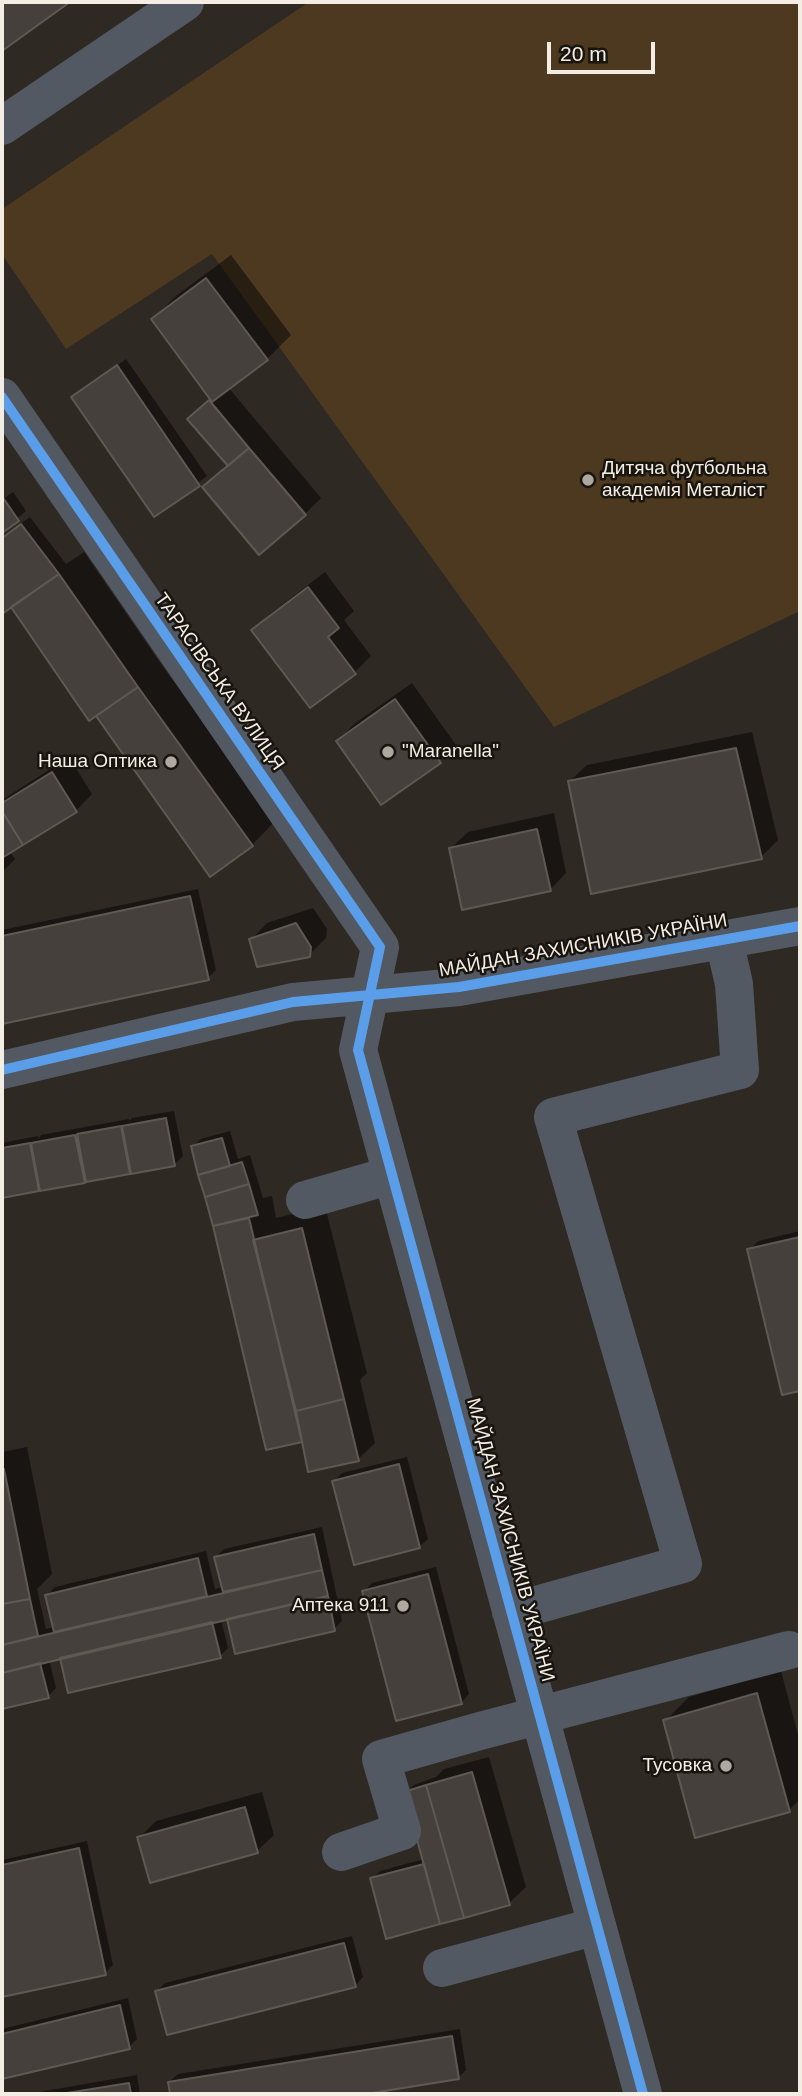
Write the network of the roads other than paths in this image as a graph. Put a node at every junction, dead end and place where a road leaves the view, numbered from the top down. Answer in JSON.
{"nodes":[{"id":1,"x":185,"y":2,"type":"edge"},
{"id":2,"x":2,"y":126,"type":"edge"},
{"id":3,"x":2,"y":397,"type":"edge"},
{"id":4,"x":800,"y":926,"type":"edge"},
{"id":5,"x":724,"y":940,"type":"junction"},
{"id":6,"x":370,"y":994,"type":"junction"},
{"id":7,"x":2,"y":1070,"type":"edge"},
{"id":8,"x":392,"y":1175,"type":"junction"},
{"id":9,"x":305,"y":1199,"type":"dead end"},
{"id":10,"x":511,"y":1612,"type":"junction"},
{"id":11,"x":789,"y":1650,"type":"dead end"},
{"id":12,"x":539,"y":1716,"type":"junction"},
{"id":13,"x":341,"y":1852,"type":"dead end"},
{"id":14,"x":597,"y":1926,"type":"junction"},
{"id":15,"x":442,"y":1968,"type":"dead end"},
{"id":16,"x":643,"y":2094,"type":"edge"}],
"edges":[{"from":1,"to":2,"type":"street"},
{"from":3,"to":6,"type":"street","name":"ТАРАСІВСЬКА ВУЛИЦЯ"},
{"from":4,"to":5,"type":"street","name":"МАЙДАН ЗАХИСНИКІВ УКРАЇНИ"},
{"from":5,"to":6,"type":"street","name":"МАЙДАН ЗАХИСНИКІВ УКРАЇНИ"},
{"from":5,"to":10,"type":"street"},
{"from":6,"to":7,"type":"street","name":"МАЙДАН ЗАХИСНИКІВ УКРАЇНИ"},
{"from":6,"to":8,"type":"street","name":"МАЙДАН ЗАХИСНИКІВ УКРАЇНИ"},
{"from":8,"to":9,"type":"street"},
{"from":8,"to":10,"type":"street","name":"МАЙДАН ЗАХИСНИКІВ УКРАЇНИ"},
{"from":10,"to":12,"type":"street","name":"МАЙДАН ЗАХИСНИКІВ УКРАЇНИ"},
{"from":11,"to":12,"type":"street"},
{"from":12,"to":13,"type":"street"},
{"from":12,"to":14,"type":"street","name":"МАЙДАН ЗАХИСНИКІВ УКРАЇНИ"},
{"from":14,"to":15,"type":"street"},
{"from":14,"to":16,"type":"street","name":"МАЙДАН ЗАХИСНИКІВ УКРАЇНИ"}]}
